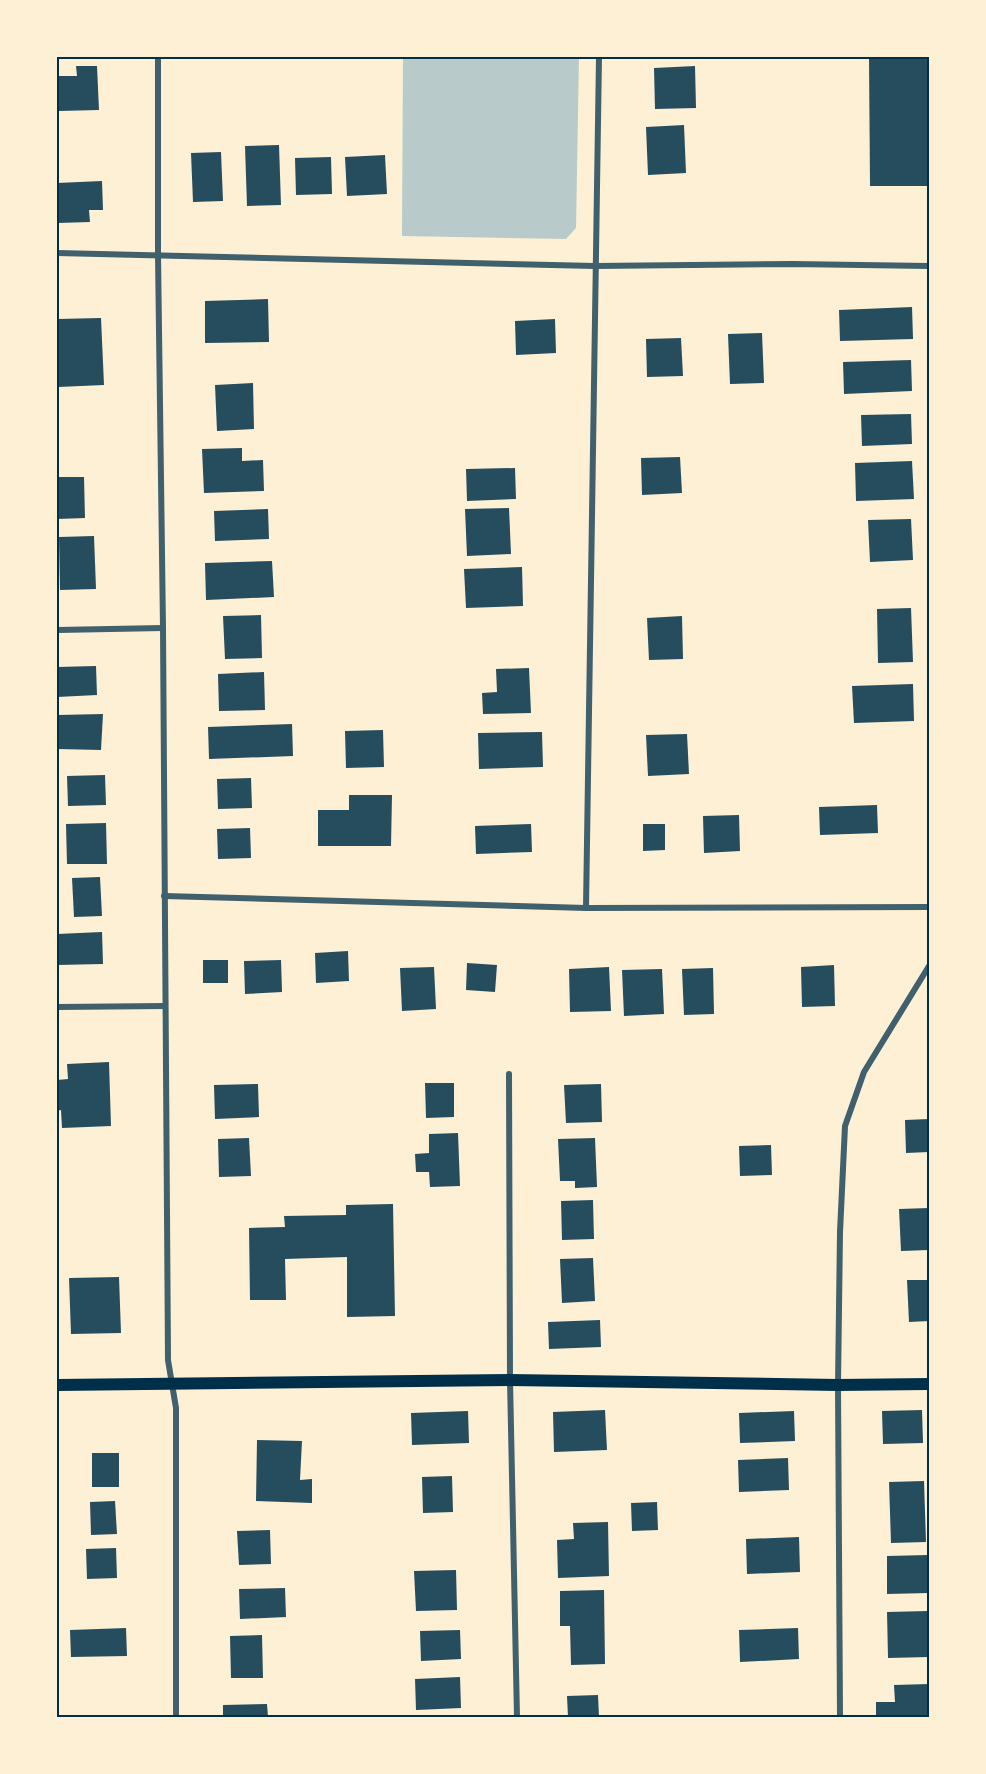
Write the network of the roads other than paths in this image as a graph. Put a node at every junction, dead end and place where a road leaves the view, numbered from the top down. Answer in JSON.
{"nodes":[{"id":1,"x":158,"y":57,"type":"edge"},
{"id":2,"x":599,"y":57,"type":"edge"},
{"id":3,"x":57,"y":254,"type":"edge"},
{"id":4,"x":158,"y":255,"type":"junction"},
{"id":5,"x":596,"y":266,"type":"junction"},
{"id":6,"x":929,"y":266,"type":"edge"},
{"id":7,"x":163,"y":628,"type":"junction"},
{"id":8,"x":57,"y":630,"type":"edge"},
{"id":9,"x":164,"y":896,"type":"junction"},
{"id":10,"x":929,"y":907,"type":"edge"},
{"id":11,"x":586,"y":908,"type":"junction"},
{"id":12,"x":929,"y":966,"type":"edge"},
{"id":13,"x":165,"y":1006,"type":"junction"},
{"id":14,"x":57,"y":1007,"type":"edge"},
{"id":15,"x":509,"y":1074,"type":"dead end"},
{"id":16,"x":510,"y":1380,"type":"junction"},
{"id":17,"x":172,"y":1383,"type":"junction"},
{"id":18,"x":929,"y":1384,"type":"edge"},
{"id":19,"x":57,"y":1385,"type":"edge"},
{"id":20,"x":838,"y":1385,"type":"junction"},
{"id":21,"x":176,"y":1717,"type":"edge"},
{"id":22,"x":517,"y":1717,"type":"edge"},
{"id":23,"x":840,"y":1717,"type":"edge"}],
"edges":[{"from":1,"to":4,"type":"street"},
{"from":2,"to":5,"type":"street"},
{"from":3,"to":4,"type":"street"},
{"from":4,"to":5,"type":"street"},
{"from":4,"to":7,"type":"street"},
{"from":5,"to":6,"type":"street"},
{"from":5,"to":11,"type":"street"},
{"from":7,"to":8,"type":"street"},
{"from":7,"to":9,"type":"street"},
{"from":9,"to":11,"type":"street"},
{"from":9,"to":13,"type":"street"},
{"from":10,"to":11,"type":"street"},
{"from":12,"to":20,"type":"street"},
{"from":13,"to":14,"type":"street"},
{"from":13,"to":17,"type":"street"},
{"from":15,"to":16,"type":"street"},
{"from":16,"to":17,"type":"main road"},
{"from":16,"to":20,"type":"main road"},
{"from":16,"to":22,"type":"street"},
{"from":17,"to":19,"type":"main road"},
{"from":17,"to":21,"type":"street"},
{"from":18,"to":20,"type":"main road"},
{"from":20,"to":23,"type":"street"}]}
